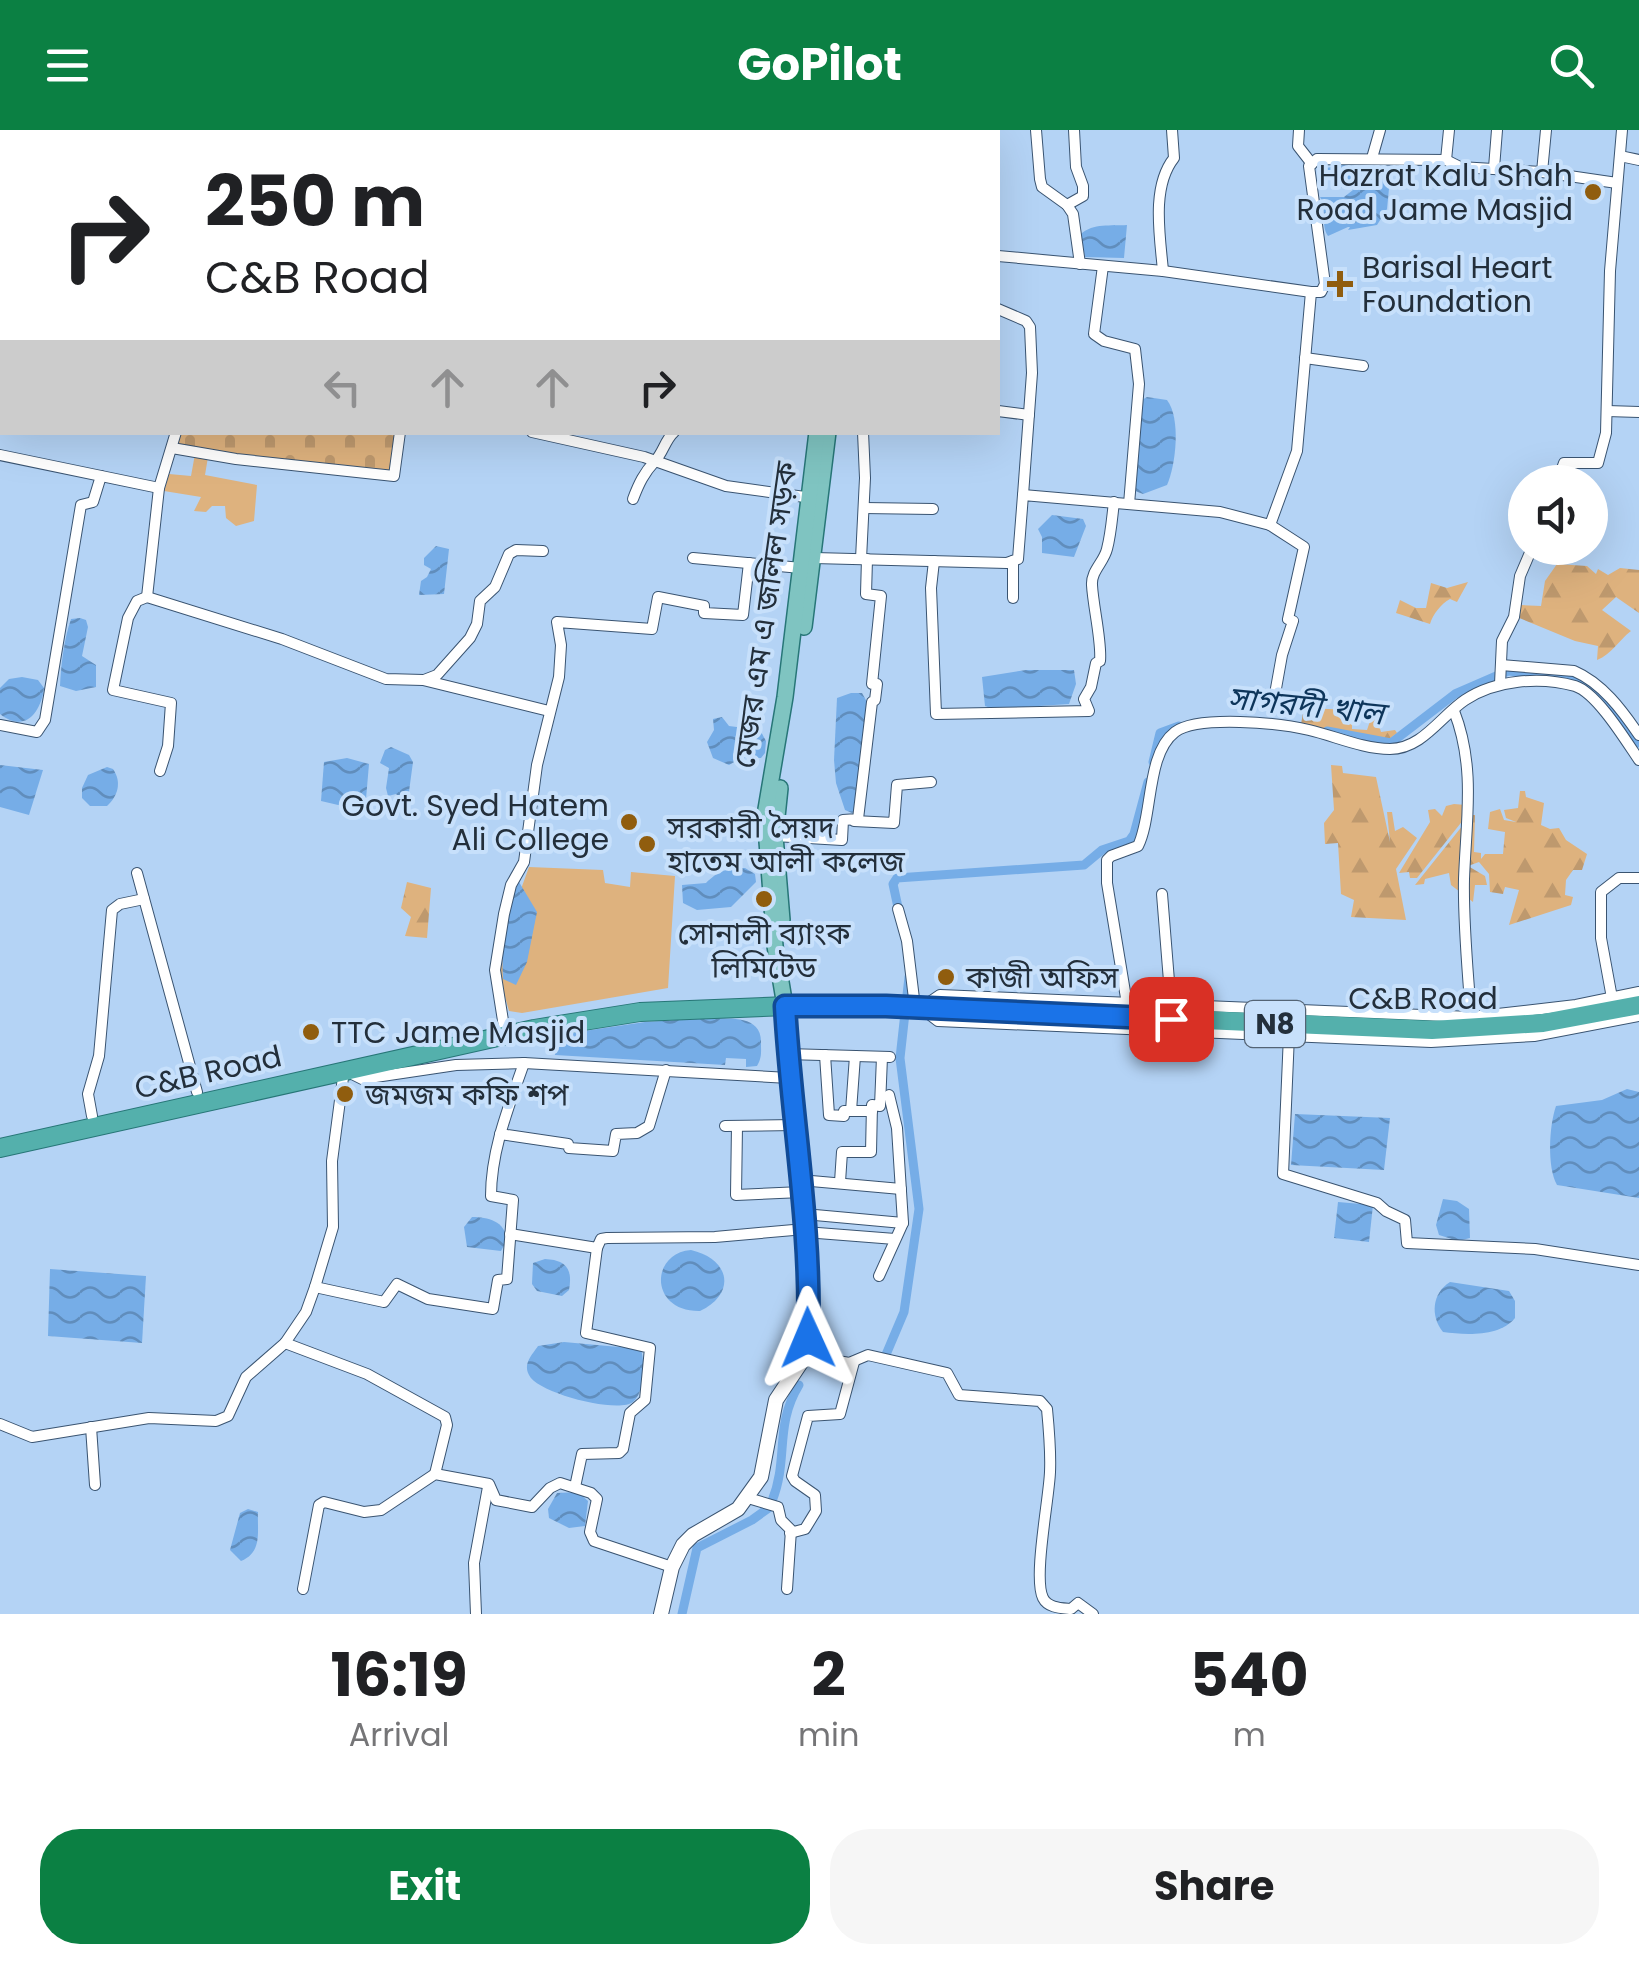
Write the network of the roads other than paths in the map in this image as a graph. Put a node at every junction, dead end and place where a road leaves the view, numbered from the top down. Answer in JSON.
{"nodes":[{"id":1,"x":1036,"y":130,"type":"edge"},
{"id":2,"x":1074,"y":130,"type":"edge"},
{"id":3,"x":1172,"y":130,"type":"edge"},
{"id":4,"x":1298,"y":130,"type":"edge"},
{"id":5,"x":1380,"y":130,"type":"edge"},
{"id":6,"x":1450,"y":130,"type":"edge"},
{"id":7,"x":1497,"y":130,"type":"edge"},
{"id":8,"x":1546,"y":130,"type":"edge"},
{"id":9,"x":1622,"y":130,"type":"edge"},
{"id":10,"x":1620,"y":156,"type":"junction"},
{"id":11,"x":1372,"y":158,"type":"junction"},
{"id":12,"x":1446,"y":160,"type":"junction"},
{"id":13,"x":1639,"y":160,"type":"edge"},
{"id":14,"x":1312,"y":164,"type":"junction"},
{"id":15,"x":1494,"y":168,"type":"junction"},
{"id":16,"x":1542,"y":172,"type":"junction"},
{"id":17,"x":1617,"y":182,"type":"junction"},
{"id":18,"x":1067,"y":204,"type":"junction"},
{"id":19,"x":1000,"y":256,"type":"edge"},
{"id":20,"x":1080,"y":264,"type":"junction"},
{"id":21,"x":1102,"y":266,"type":"junction"},
{"id":22,"x":1163,"y":271,"type":"junction"},
{"id":23,"x":1311,"y":292,"type":"junction"},
{"id":24,"x":1000,"y":310,"type":"edge"},
{"id":25,"x":1305,"y":358,"type":"junction"},
{"id":26,"x":1364,"y":366,"type":"dead end"},
{"id":27,"x":1000,"y":411,"type":"edge"},
{"id":28,"x":1608,"y":411,"type":"junction"},
{"id":29,"x":1639,"y":412,"type":"edge"},
{"id":30,"x":1029,"y":415,"type":"junction"},
{"id":31,"x":175,"y":435,"type":"edge"},
{"id":32,"x":400,"y":435,"type":"edge"},
{"id":33,"x":546,"y":435,"type":"edge"},
{"id":34,"x":603,"y":435,"type":"edge"},
{"id":35,"x":669,"y":435,"type":"edge"},
{"id":36,"x":817,"y":435,"type":"edge"},
{"id":37,"x":827,"y":435,"type":"edge"},
{"id":38,"x":862,"y":435,"type":"edge"},
{"id":39,"x":602,"y":447,"type":"junction"},
{"id":40,"x":172,"y":448,"type":"junction"},
{"id":41,"x":0,"y":456,"type":"edge"},
{"id":42,"x":656,"y":461,"type":"junction"},
{"id":43,"x":1563,"y":465,"type":"edge"},
{"id":44,"x":101,"y":476,"type":"junction"},
{"id":45,"x":160,"y":488,"type":"junction"},
{"id":46,"x":1023,"y":494,"type":"junction"},
{"id":47,"x":633,"y":498,"type":"dead end"},
{"id":48,"x":815,"y":499,"type":"junction"},
{"id":49,"x":1114,"y":502,"type":"junction"},
{"id":50,"x":1129,"y":504,"type":"junction"},
{"id":51,"x":864,"y":508,"type":"junction"},
{"id":52,"x":933,"y":509,"type":"dead end"},
{"id":53,"x":1270,"y":524,"type":"junction"},
{"id":54,"x":543,"y":551,"type":"dead end"},
{"id":55,"x":693,"y":558,"type":"dead end"},
{"id":56,"x":864,"y":559,"type":"junction"},
{"id":57,"x":934,"y":561,"type":"junction"},
{"id":58,"x":1013,"y":561,"type":"junction"},
{"id":59,"x":749,"y":563,"type":"junction"},
{"id":60,"x":807,"y":563,"type":"junction"},
{"id":61,"x":1525,"y":565,"type":"edge"},
{"id":62,"x":147,"y":597,"type":"junction"},
{"id":63,"x":1013,"y":598,"type":"dead end"},
{"id":64,"x":1501,"y":665,"type":"junction"},
{"id":65,"x":423,"y":680,"type":"junction"},
{"id":66,"x":1500,"y":684,"type":"junction"},
{"id":67,"x":1275,"y":694,"type":"dead end"},
{"id":68,"x":1454,"y":711,"type":"junction"},
{"id":69,"x":549,"y":712,"type":"junction"},
{"id":70,"x":0,"y":726,"type":"edge"},
{"id":71,"x":1639,"y":735,"type":"edge"},
{"id":72,"x":1639,"y":760,"type":"edge"},
{"id":73,"x":160,"y":771,"type":"dead end"},
{"id":74,"x":931,"y":782,"type":"dead end"},
{"id":75,"x":843,"y":820,"type":"junction"},
{"id":76,"x":775,"y":836,"type":"junction"},
{"id":77,"x":137,"y":873,"type":"dead end"},
{"id":78,"x":1639,"y":878,"type":"edge"},
{"id":79,"x":1162,"y":894,"type":"dead end"},
{"id":80,"x":144,"y":900,"type":"junction"},
{"id":81,"x":898,"y":909,"type":"dead end"},
{"id":82,"x":1639,"y":992,"type":"edge"},
{"id":83,"x":1612,"y":998,"type":"junction"},
{"id":84,"x":1127,"y":1004,"type":"junction"},
{"id":85,"x":1639,"y":1004,"type":"edge"},
{"id":86,"x":785,"y":1006,"type":"junction"},
{"id":87,"x":1171,"y":1006,"type":"junction"},
{"id":88,"x":915,"y":1007,"type":"junction"},
{"id":89,"x":1639,"y":1016,"type":"edge"},
{"id":90,"x":1472,"y":1018,"type":"junction"},
{"id":91,"x":504,"y":1027,"type":"junction"},
{"id":92,"x":1289,"y":1035,"type":"junction"},
{"id":93,"x":787,"y":1054,"type":"junction"},
{"id":94,"x":825,"y":1055,"type":"junction"},
{"id":95,"x":855,"y":1056,"type":"junction"},
{"id":96,"x":524,"y":1063,"type":"junction"},
{"id":97,"x":344,"y":1070,"type":"junction"},
{"id":98,"x":666,"y":1070,"type":"junction"},
{"id":99,"x":789,"y":1078,"type":"junction"},
{"id":100,"x":197,"y":1092,"type":"junction"},
{"id":101,"x":889,"y":1095,"type":"dead end"},
{"id":102,"x":852,"y":1111,"type":"junction"},
{"id":103,"x":872,"y":1112,"type":"junction"},
{"id":104,"x":92,"y":1116,"type":"junction"},
{"id":105,"x":794,"y":1126,"type":"junction"},
{"id":106,"x":500,"y":1134,"type":"junction"},
{"id":107,"x":0,"y":1137,"type":"edge"},
{"id":108,"x":0,"y":1148,"type":"edge"},
{"id":109,"x":840,"y":1182,"type":"junction"},
{"id":110,"x":801,"y":1186,"type":"junction"},
{"id":111,"x":901,"y":1189,"type":"junction"},
{"id":112,"x":903,"y":1223,"type":"junction"},
{"id":113,"x":805,"y":1225,"type":"junction"},
{"id":114,"x":510,"y":1234,"type":"junction"},
{"id":115,"x":895,"y":1239,"type":"junction"},
{"id":116,"x":597,"y":1248,"type":"junction"},
{"id":117,"x":1639,"y":1265,"type":"edge"},
{"id":118,"x":879,"y":1276,"type":"dead end"},
{"id":119,"x":315,"y":1287,"type":"junction"},
{"id":120,"x":285,"y":1343,"type":"junction"},
{"id":121,"x":806,"y":1356,"type":"junction"},
{"id":122,"x":854,"y":1362,"type":"junction"},
{"id":123,"x":0,"y":1424,"type":"edge"},
{"id":124,"x":91,"y":1427,"type":"junction"},
{"id":125,"x":436,"y":1474,"type":"junction"},
{"id":126,"x":489,"y":1484,"type":"junction"},
{"id":127,"x":94,"y":1485,"type":"dead end"},
{"id":128,"x":575,"y":1487,"type":"junction"},
{"id":129,"x":748,"y":1498,"type":"junction"},
{"id":130,"x":790,"y":1532,"type":"junction"},
{"id":131,"x":672,"y":1567,"type":"junction"},
{"id":132,"x":302,"y":1589,"type":"dead end"},
{"id":133,"x":787,"y":1589,"type":"dead end"},
{"id":134,"x":476,"y":1614,"type":"edge"},
{"id":135,"x":662,"y":1614,"type":"edge"},
{"id":136,"x":1094,"y":1614,"type":"edge"}],
"edges":[{"from":1,"to":18,"type":"street"},
{"from":2,"to":18,"type":"street"},
{"from":3,"to":22,"type":"street"},
{"from":4,"to":14,"type":"street"},
{"from":5,"to":11,"type":"street"},
{"from":6,"to":12,"type":"street"},
{"from":7,"to":15,"type":"street"},
{"from":8,"to":16,"type":"street"},
{"from":9,"to":10,"type":"street"},
{"from":10,"to":13,"type":"street"},
{"from":10,"to":17,"type":"street"},
{"from":11,"to":12,"type":"street"},
{"from":11,"to":14,"type":"street"},
{"from":12,"to":15,"type":"street"},
{"from":14,"to":23,"type":"street"},
{"from":15,"to":16,"type":"street"},
{"from":16,"to":17,"type":"street"},
{"from":17,"to":28,"type":"street"},
{"from":18,"to":20,"type":"street"},
{"from":19,"to":20,"type":"street"},
{"from":20,"to":21,"type":"street"},
{"from":21,"to":22,"type":"street"},
{"from":21,"to":50,"type":"street"},
{"from":22,"to":23,"type":"street"},
{"from":23,"to":25,"type":"street"},
{"from":24,"to":30,"type":"street"},
{"from":25,"to":26,"type":"street"},
{"from":25,"to":53,"type":"street"},
{"from":27,"to":30,"type":"street"},
{"from":28,"to":29,"type":"street"},
{"from":28,"to":43,"type":"street"},
{"from":30,"to":46,"type":"street"},
{"from":31,"to":40,"type":"street"},
{"from":32,"to":40,"type":"street"},
{"from":33,"to":39,"type":"street"},
{"from":34,"to":39,"type":"street"},
{"from":35,"to":42,"type":"street"},
{"from":36,"to":48,"type":"main road","name":"মেজর এম এ জলিল সড়ক"},
{"from":37,"to":48,"type":"main road","name":"মেজর এম এ জলিল সড়ক"},
{"from":38,"to":51,"type":"street"},
{"from":39,"to":42,"type":"street"},
{"from":40,"to":45,"type":"street"},
{"from":41,"to":44,"type":"street"},
{"from":42,"to":47,"type":"street"},
{"from":42,"to":48,"type":"street"},
{"from":44,"to":45,"type":"street"},
{"from":44,"to":70,"type":"street"},
{"from":45,"to":62,"type":"street"},
{"from":46,"to":49,"type":"street"},
{"from":46,"to":58,"type":"street"},
{"from":48,"to":60,"type":"main road","name":"মেজর এম এ জলিল সড়ক"},
{"from":49,"to":50,"type":"street"},
{"from":49,"to":57,"type":"street"},
{"from":50,"to":53,"type":"street"},
{"from":51,"to":52,"type":"street"},
{"from":51,"to":56,"type":"street"},
{"from":53,"to":67,"type":"street"},
{"from":54,"to":65,"type":"street"},
{"from":55,"to":59,"type":"street"},
{"from":56,"to":57,"type":"street"},
{"from":56,"to":60,"type":"street"},
{"from":56,"to":75,"type":"street"},
{"from":57,"to":58,"type":"street"},
{"from":58,"to":63,"type":"street"},
{"from":59,"to":60,"type":"street"},
{"from":59,"to":69,"type":"street"},
{"from":60,"to":76,"type":"main road","name":"মেজর এম এ জলিল সড়ক"},
{"from":60,"to":86,"type":"main road","name":"মেজর এম এ জলিল সড়ক"},
{"from":61,"to":64,"type":"street"},
{"from":62,"to":65,"type":"street"},
{"from":62,"to":73,"type":"street"},
{"from":64,"to":66,"type":"street"},
{"from":64,"to":71,"type":"street"},
{"from":65,"to":69,"type":"street"},
{"from":66,"to":68,"type":"street"},
{"from":66,"to":72,"type":"street"},
{"from":68,"to":84,"type":"street"},
{"from":68,"to":90,"type":"street"},
{"from":69,"to":91,"type":"street"},
{"from":74,"to":75,"type":"street"},
{"from":75,"to":76,"type":"street"},
{"from":76,"to":86,"type":"main road","name":"মেজর এম এ জলিল সড়ক"},
{"from":77,"to":80,"type":"street"},
{"from":78,"to":83,"type":"street"},
{"from":79,"to":87,"type":"street"},
{"from":80,"to":100,"type":"street"},
{"from":80,"to":104,"type":"street"},
{"from":81,"to":88,"type":"street"},
{"from":82,"to":83,"type":"street"},
{"from":83,"to":90,"type":"street"},
{"from":84,"to":87,"type":"street"},
{"from":84,"to":88,"type":"street"},
{"from":85,"to":88,"type":"highway","name":"C&B Road","number":"N8"},
{"from":86,"to":88,"type":"highway","name":"C&B Road","number":"N8"},
{"from":86,"to":91,"type":"highway","name":"C&B Road","number":"N8"},
{"from":86,"to":93,"type":"main road"},
{"from":86,"to":97,"type":"highway","name":"C&B Road","number":"N8"},
{"from":87,"to":90,"type":"street"},
{"from":88,"to":92,"type":"street"},
{"from":89,"to":92,"type":"street"},
{"from":91,"to":100,"type":"highway","name":"C&B Road","number":"N8"},
{"from":92,"to":117,"type":"street"},
{"from":93,"to":94,"type":"street"},
{"from":93,"to":99,"type":"main road"},
{"from":94,"to":95,"type":"street"},
{"from":94,"to":102,"type":"street"},
{"from":95,"to":102,"type":"street"},
{"from":95,"to":103,"type":"street"},
{"from":96,"to":97,"type":"street"},
{"from":96,"to":98,"type":"street"},
{"from":96,"to":106,"type":"street"},
{"from":97,"to":108,"type":"highway","name":"C&B Road","number":"N8"},
{"from":97,"to":119,"type":"street"},
{"from":98,"to":99,"type":"street"},
{"from":98,"to":106,"type":"street"},
{"from":99,"to":105,"type":"main road"},
{"from":100,"to":104,"type":"highway","name":"C&B Road","number":"N8"},
{"from":101,"to":111,"type":"street"},
{"from":102,"to":103,"type":"street"},
{"from":103,"to":109,"type":"street"},
{"from":104,"to":107,"type":"highway","name":"C&B Road","number":"N8"},
{"from":105,"to":110,"type":"main road"},
{"from":105,"to":110,"type":"street"},
{"from":106,"to":114,"type":"street"},
{"from":109,"to":110,"type":"street"},
{"from":109,"to":111,"type":"street"},
{"from":110,"to":113,"type":"main road"},
{"from":111,"to":112,"type":"street"},
{"from":112,"to":113,"type":"street"},
{"from":112,"to":115,"type":"street"},
{"from":113,"to":115,"type":"street"},
{"from":113,"to":116,"type":"street"},
{"from":113,"to":121,"type":"main road"},
{"from":114,"to":116,"type":"street"},
{"from":114,"to":119,"type":"street"},
{"from":115,"to":118,"type":"street"},
{"from":116,"to":128,"type":"street"},
{"from":119,"to":120,"type":"street"},
{"from":120,"to":124,"type":"street"},
{"from":120,"to":125,"type":"street"},
{"from":121,"to":122,"type":"street"},
{"from":121,"to":129,"type":"main road"},
{"from":122,"to":130,"type":"street"},
{"from":122,"to":136,"type":"street"},
{"from":123,"to":124,"type":"street"},
{"from":124,"to":127,"type":"street"},
{"from":125,"to":126,"type":"street"},
{"from":125,"to":132,"type":"street"},
{"from":126,"to":128,"type":"street"},
{"from":126,"to":134,"type":"street"},
{"from":128,"to":131,"type":"street"},
{"from":129,"to":130,"type":"street"},
{"from":129,"to":131,"type":"main road"},
{"from":130,"to":133,"type":"street"},
{"from":131,"to":135,"type":"main road"}]}
